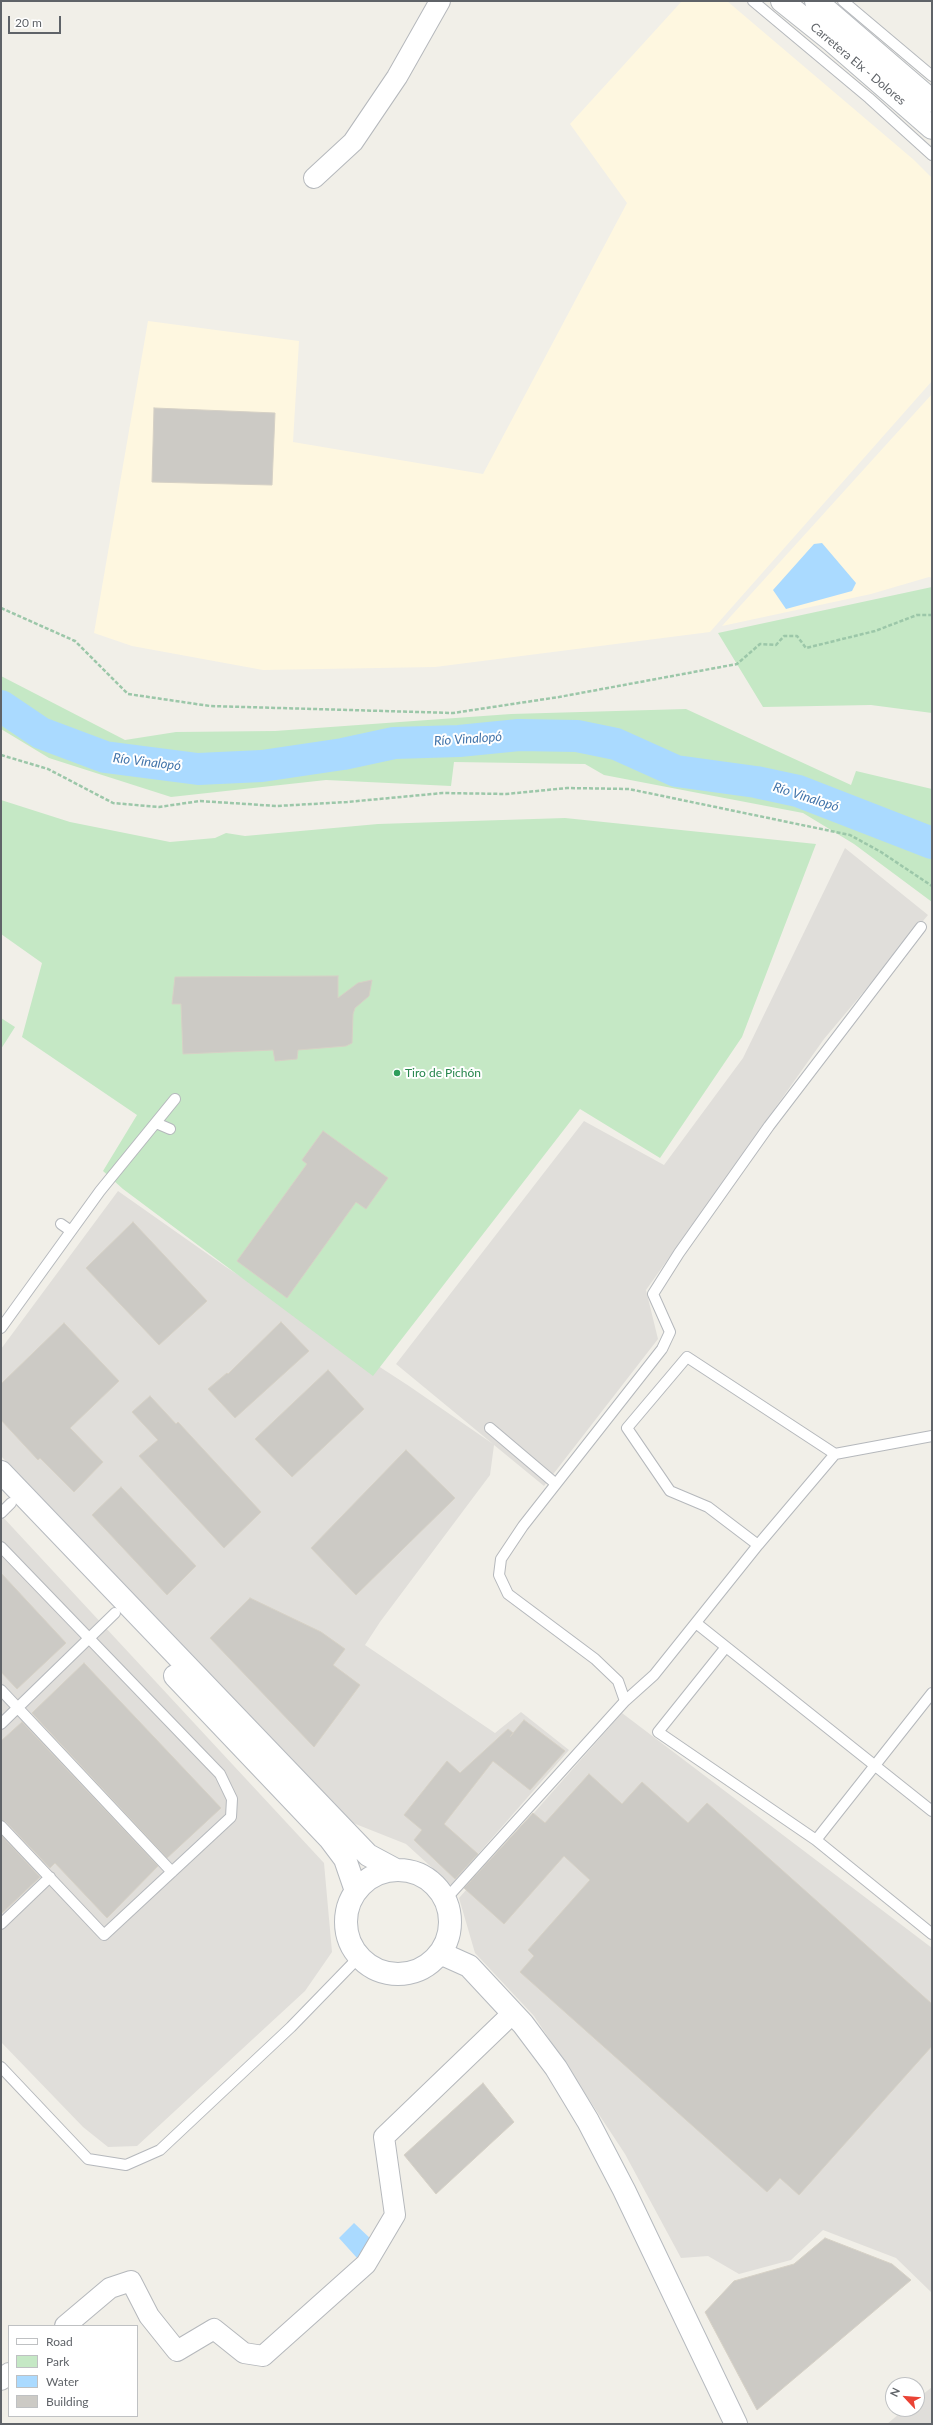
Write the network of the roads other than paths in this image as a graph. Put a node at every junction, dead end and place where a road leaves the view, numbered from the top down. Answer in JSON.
{"nodes":[{"id":1,"x":440,"y":1,"type":"edge"},
{"id":2,"x":753,"y":1,"type":"edge"},
{"id":3,"x":782,"y":1,"type":"edge"},
{"id":4,"x":816,"y":1,"type":"edge"},
{"id":5,"x":843,"y":1,"type":"edge"},
{"id":6,"x":932,"y":76,"type":"edge"},
{"id":7,"x":932,"y":101,"type":"edge"},
{"id":8,"x":932,"y":128,"type":"edge"},
{"id":9,"x":932,"y":155,"type":"edge"},
{"id":10,"x":314,"y":178,"type":"dead end"},
{"id":11,"x":921,"y":927,"type":"dead end"},
{"id":12,"x":176,"y":1099,"type":"dead end"},
{"id":13,"x":156,"y":1123,"type":"junction"},
{"id":14,"x":170,"y":1129,"type":"dead end"},
{"id":15,"x":61,"y":1224,"type":"dead end"},
{"id":16,"x":71,"y":1231,"type":"junction"},
{"id":17,"x":14,"y":1309,"type":"junction"},
{"id":18,"x":1,"y":1324,"type":"edge"},
{"id":19,"x":1,"y":1328,"type":"edge"},
{"id":20,"x":490,"y":1428,"type":"dead end"},
{"id":21,"x":932,"y":1436,"type":"edge"},
{"id":22,"x":835,"y":1454,"type":"junction"},
{"id":23,"x":1,"y":1472,"type":"edge"},
{"id":24,"x":556,"y":1484,"type":"junction"},
{"id":25,"x":4,"y":1502,"type":"edge"},
{"id":26,"x":758,"y":1546,"type":"junction"},
{"id":27,"x":1,"y":1547,"type":"edge"},
{"id":28,"x":115,"y":1613,"type":"junction"},
{"id":29,"x":696,"y":1623,"type":"junction"},
{"id":30,"x":90,"y":1639,"type":"junction"},
{"id":31,"x":726,"y":1647,"type":"junction"},
{"id":32,"x":1,"y":1690,"type":"edge"},
{"id":33,"x":932,"y":1693,"type":"edge"},
{"id":34,"x":625,"y":1701,"type":"junction"},
{"id":35,"x":18,"y":1708,"type":"junction"},
{"id":36,"x":1,"y":1724,"type":"edge"},
{"id":37,"x":875,"y":1766,"type":"junction"},
{"id":38,"x":932,"y":1811,"type":"edge"},
{"id":39,"x":1,"y":1826,"type":"edge"},
{"id":40,"x":816,"y":1840,"type":"junction"},
{"id":41,"x":396,"y":1870,"type":"junction"},
{"id":42,"x":172,"y":1872,"type":"junction"},
{"id":43,"x":50,"y":1877,"type":"junction"},
{"id":44,"x":356,"y":1891,"type":"junction"},
{"id":45,"x":445,"y":1900,"type":"junction"},
{"id":46,"x":1,"y":1924,"type":"edge"},
{"id":47,"x":932,"y":1934,"type":"edge"},
{"id":48,"x":440,"y":1952,"type":"junction"},
{"id":49,"x":359,"y":1957,"type":"junction"},
{"id":50,"x":513,"y":2014,"type":"junction"},
{"id":51,"x":1,"y":2067,"type":"edge"},
{"id":52,"x":66,"y":2325,"type":"edge"},
{"id":53,"x":736,"y":2424,"type":"edge"}],
"edges":[{"from":1,"to":10,"type":"street"},
{"from":2,"to":9,"type":"lane"},
{"from":3,"to":8,"type":"main road","name":"Carretera Elx - Dolores"},
{"from":4,"to":7,"type":"main road","name":"Carretera Elx - Dolores"},
{"from":5,"to":6,"type":"lane"},
{"from":11,"to":24,"type":"lane"},
{"from":12,"to":13,"type":"lane"},
{"from":13,"to":14,"type":"lane"},
{"from":13,"to":16,"type":"lane"},
{"from":15,"to":16,"type":"lane"},
{"from":16,"to":17,"type":"lane"},
{"from":17,"to":18,"type":"lane"},
{"from":17,"to":19,"type":"lane"},
{"from":20,"to":24,"type":"lane"},
{"from":21,"to":22,"type":"lane"},
{"from":22,"to":26,"type":"lane"},
{"from":22,"to":26,"type":"lane"},
{"from":23,"to":41,"type":"main road"},
{"from":24,"to":34,"type":"lane"},
{"from":25,"to":28,"type":"main road"},
{"from":26,"to":29,"type":"lane"},
{"from":27,"to":30,"type":"lane"},
{"from":28,"to":30,"type":"lane"},
{"from":28,"to":44,"type":"main road"},
{"from":29,"to":31,"type":"lane"},
{"from":29,"to":34,"type":"lane"},
{"from":30,"to":35,"type":"lane"},
{"from":30,"to":42,"type":"lane"},
{"from":31,"to":37,"type":"lane"},
{"from":31,"to":40,"type":"lane"},
{"from":32,"to":35,"type":"lane"},
{"from":33,"to":37,"type":"lane"},
{"from":34,"to":45,"type":"lane"},
{"from":35,"to":36,"type":"lane"},
{"from":35,"to":42,"type":"lane"},
{"from":37,"to":38,"type":"lane"},
{"from":37,"to":40,"type":"lane"},
{"from":39,"to":43,"type":"lane"},
{"from":40,"to":47,"type":"lane"},
{"from":41,"to":44,"type":"main road"},
{"from":41,"to":45,"type":"main road"},
{"from":42,"to":43,"type":"lane"},
{"from":43,"to":46,"type":"lane"},
{"from":44,"to":49,"type":"main road"},
{"from":45,"to":48,"type":"main road"},
{"from":48,"to":49,"type":"main road"},
{"from":48,"to":50,"type":"main road"},
{"from":49,"to":51,"type":"lane"},
{"from":50,"to":52,"type":"street"},
{"from":50,"to":53,"type":"main road"}]}
